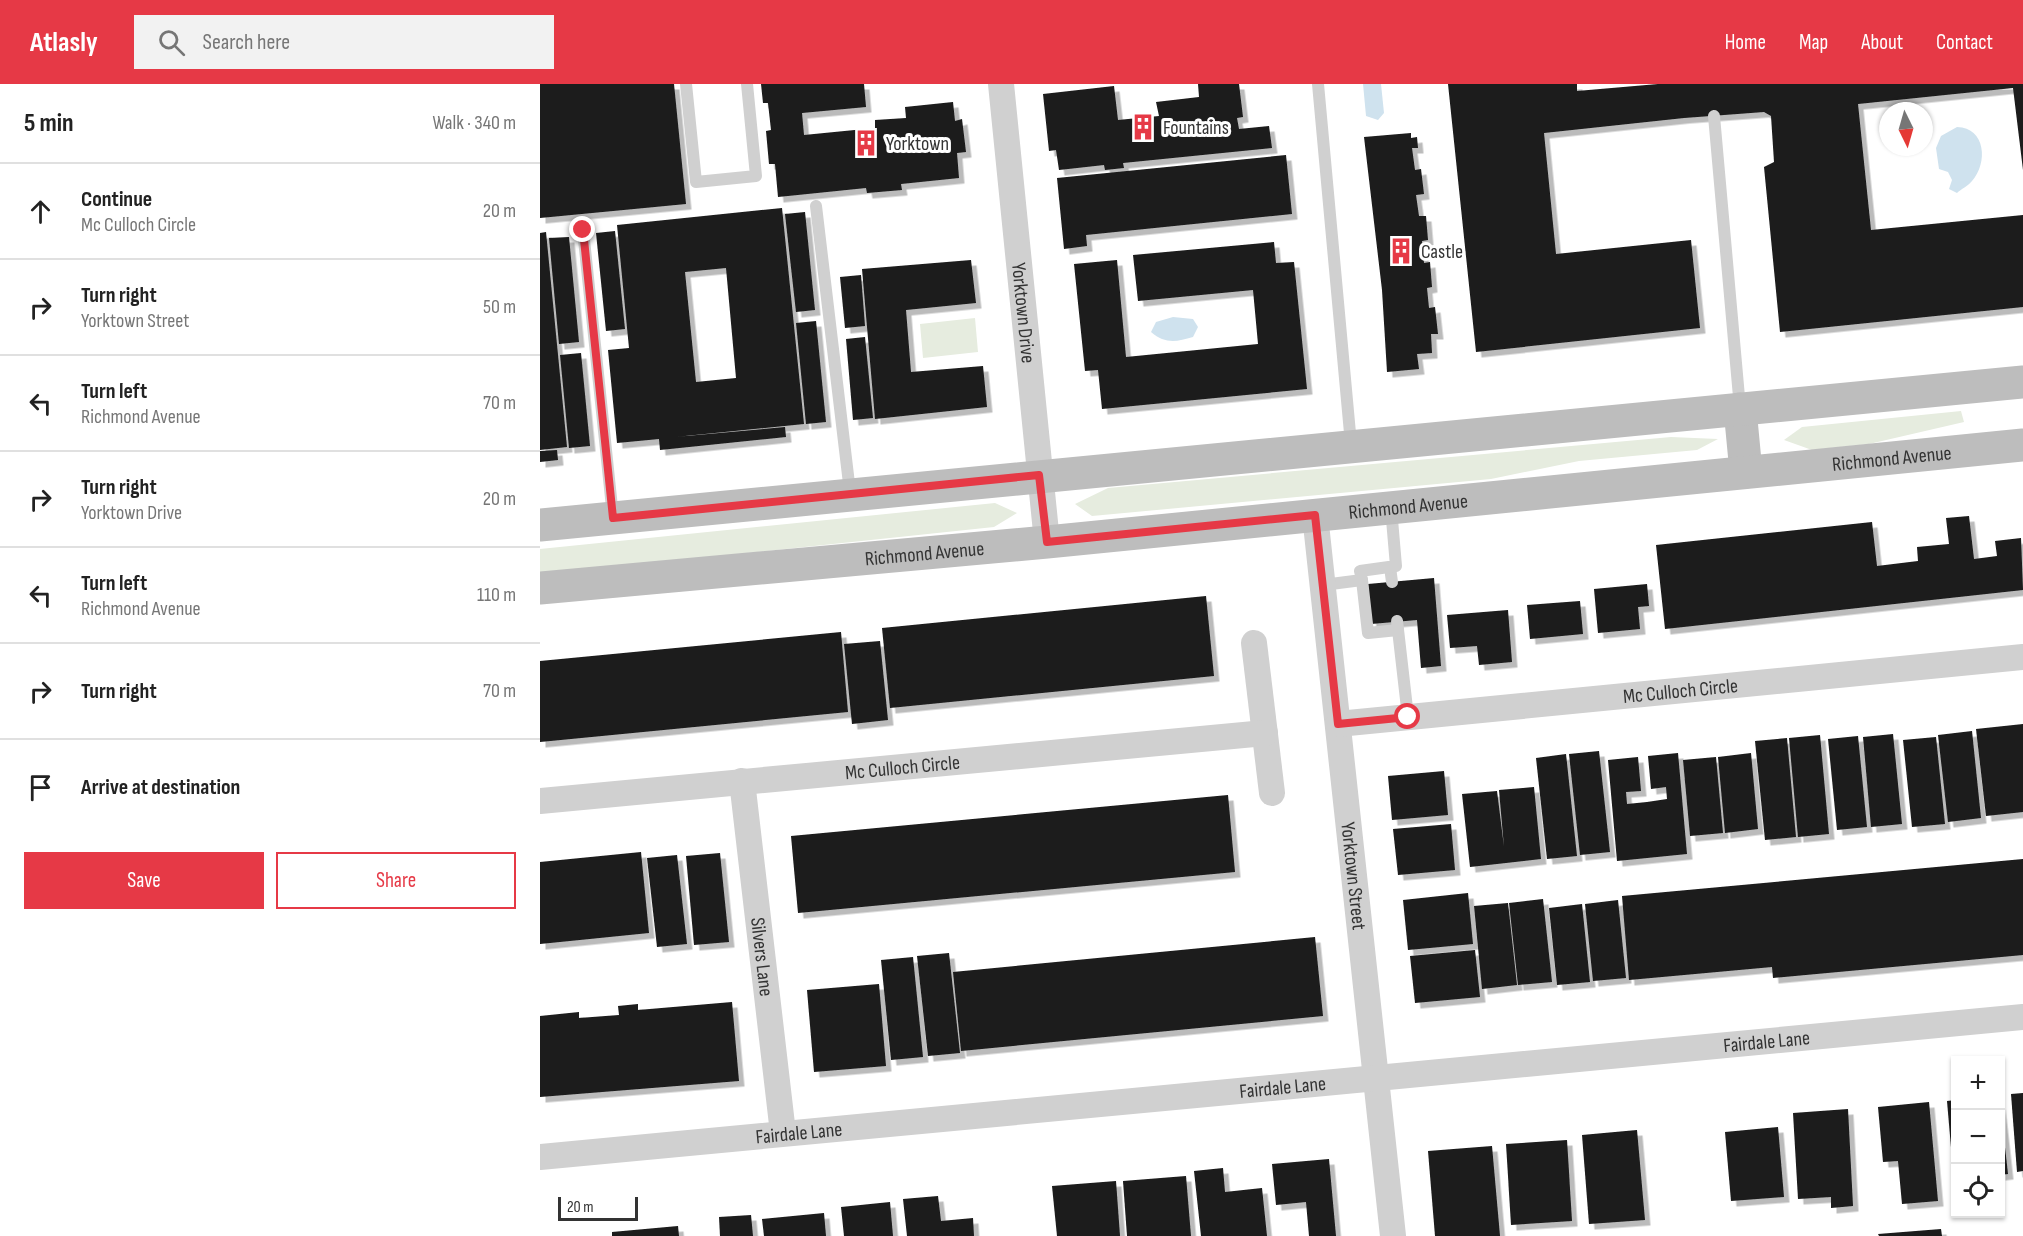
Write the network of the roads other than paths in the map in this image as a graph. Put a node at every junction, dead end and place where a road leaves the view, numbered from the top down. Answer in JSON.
{"nodes":[{"id":1,"x":686,"y":84,"type":"edge"},
{"id":2,"x":747,"y":84,"type":"edge"},
{"id":3,"x":1001,"y":84,"type":"edge"},
{"id":4,"x":1318,"y":84,"type":"edge"},
{"id":5,"x":1714,"y":116,"type":"dead end"},
{"id":6,"x":816,"y":206,"type":"dead end"},
{"id":7,"x":583,"y":230,"type":"dead end"},
{"id":8,"x":2023,"y":382,"type":"edge"},
{"id":9,"x":1740,"y":409,"type":"junction"},
{"id":10,"x":2023,"y":445,"type":"edge"},
{"id":11,"x":1351,"y":446,"type":"junction"},
{"id":12,"x":1746,"y":472,"type":"junction"},
{"id":13,"x":1039,"y":475,"type":"junction"},
{"id":14,"x":850,"y":494,"type":"junction"},
{"id":15,"x":1391,"y":507,"type":"junction"},
{"id":16,"x":1315,"y":515,"type":"junction"},
{"id":17,"x":613,"y":518,"type":"junction"},
{"id":18,"x":540,"y":525,"type":"edge"},
{"id":19,"x":1047,"y":542,"type":"junction"},
{"id":20,"x":1390,"y":567,"type":"junction"},
{"id":21,"x":1362,"y":580,"type":"junction"},
{"id":22,"x":1392,"y":582,"type":"dead end"},
{"id":23,"x":1323,"y":585,"type":"junction"},
{"id":24,"x":540,"y":588,"type":"edge"},
{"id":25,"x":1254,"y":643,"type":"dead end"},
{"id":26,"x":2023,"y":657,"type":"edge"},
{"id":27,"x":1408,"y":717,"type":"junction"},
{"id":28,"x":1338,"y":724,"type":"junction"},
{"id":29,"x":1264,"y":733,"type":"junction"},
{"id":30,"x":742,"y":782,"type":"junction"},
{"id":31,"x":1272,"y":793,"type":"dead end"},
{"id":32,"x":540,"y":801,"type":"edge"},
{"id":33,"x":2023,"y":1017,"type":"edge"},
{"id":34,"x":1374,"y":1078,"type":"junction"},
{"id":35,"x":783,"y":1133,"type":"junction"},
{"id":36,"x":540,"y":1157,"type":"edge"},
{"id":37,"x":1393,"y":1236,"type":"edge"}],
"edges":[{"from":1,"to":2,"type":"lane"},
{"from":3,"to":13,"type":"street","name":"Yorktown Drive"},
{"from":4,"to":11,"type":"lane"},
{"from":5,"to":9,"type":"lane"},
{"from":6,"to":14,"type":"lane"},
{"from":7,"to":17,"type":"lane"},
{"from":8,"to":9,"type":"main road"},
{"from":9,"to":11,"type":"main road"},
{"from":9,"to":12,"type":"main road"},
{"from":10,"to":12,"type":"main road","name":"Richmond Avenue"},
{"from":11,"to":13,"type":"main road"},
{"from":12,"to":15,"type":"main road","name":"Richmond Avenue"},
{"from":13,"to":14,"type":"main road"},
{"from":13,"to":19,"type":"street","name":"Yorktown Drive"},
{"from":14,"to":17,"type":"main road"},
{"from":15,"to":16,"type":"main road","name":"Richmond Avenue"},
{"from":15,"to":20,"type":"lane"},
{"from":16,"to":19,"type":"main road","name":"Richmond Avenue"},
{"from":16,"to":23,"type":"street","name":"Yorktown Street"},
{"from":17,"to":18,"type":"main road"},
{"from":19,"to":24,"type":"main road","name":"Richmond Avenue"},
{"from":20,"to":21,"type":"lane"},
{"from":20,"to":22,"type":"lane"},
{"from":21,"to":23,"type":"lane"},
{"from":21,"to":27,"type":"lane"},
{"from":23,"to":28,"type":"street","name":"Yorktown Street"},
{"from":25,"to":29,"type":"street"},
{"from":26,"to":27,"type":"street","name":"Mc Culloch Circle"},
{"from":27,"to":28,"type":"street","name":"Mc Culloch Circle"},
{"from":28,"to":34,"type":"street","name":"Yorktown Street"},
{"from":29,"to":30,"type":"street","name":"Mc Culloch Circle"},
{"from":29,"to":31,"type":"street"},
{"from":30,"to":32,"type":"street","name":"Mc Culloch Circle"},
{"from":30,"to":35,"type":"street","name":"Silvers Lane"},
{"from":33,"to":34,"type":"street","name":"Fairdale Lane"},
{"from":34,"to":35,"type":"street","name":"Fairdale Lane"},
{"from":34,"to":37,"type":"street","name":"Yorktown Street"},
{"from":35,"to":36,"type":"street","name":"Fairdale Lane"}]}
